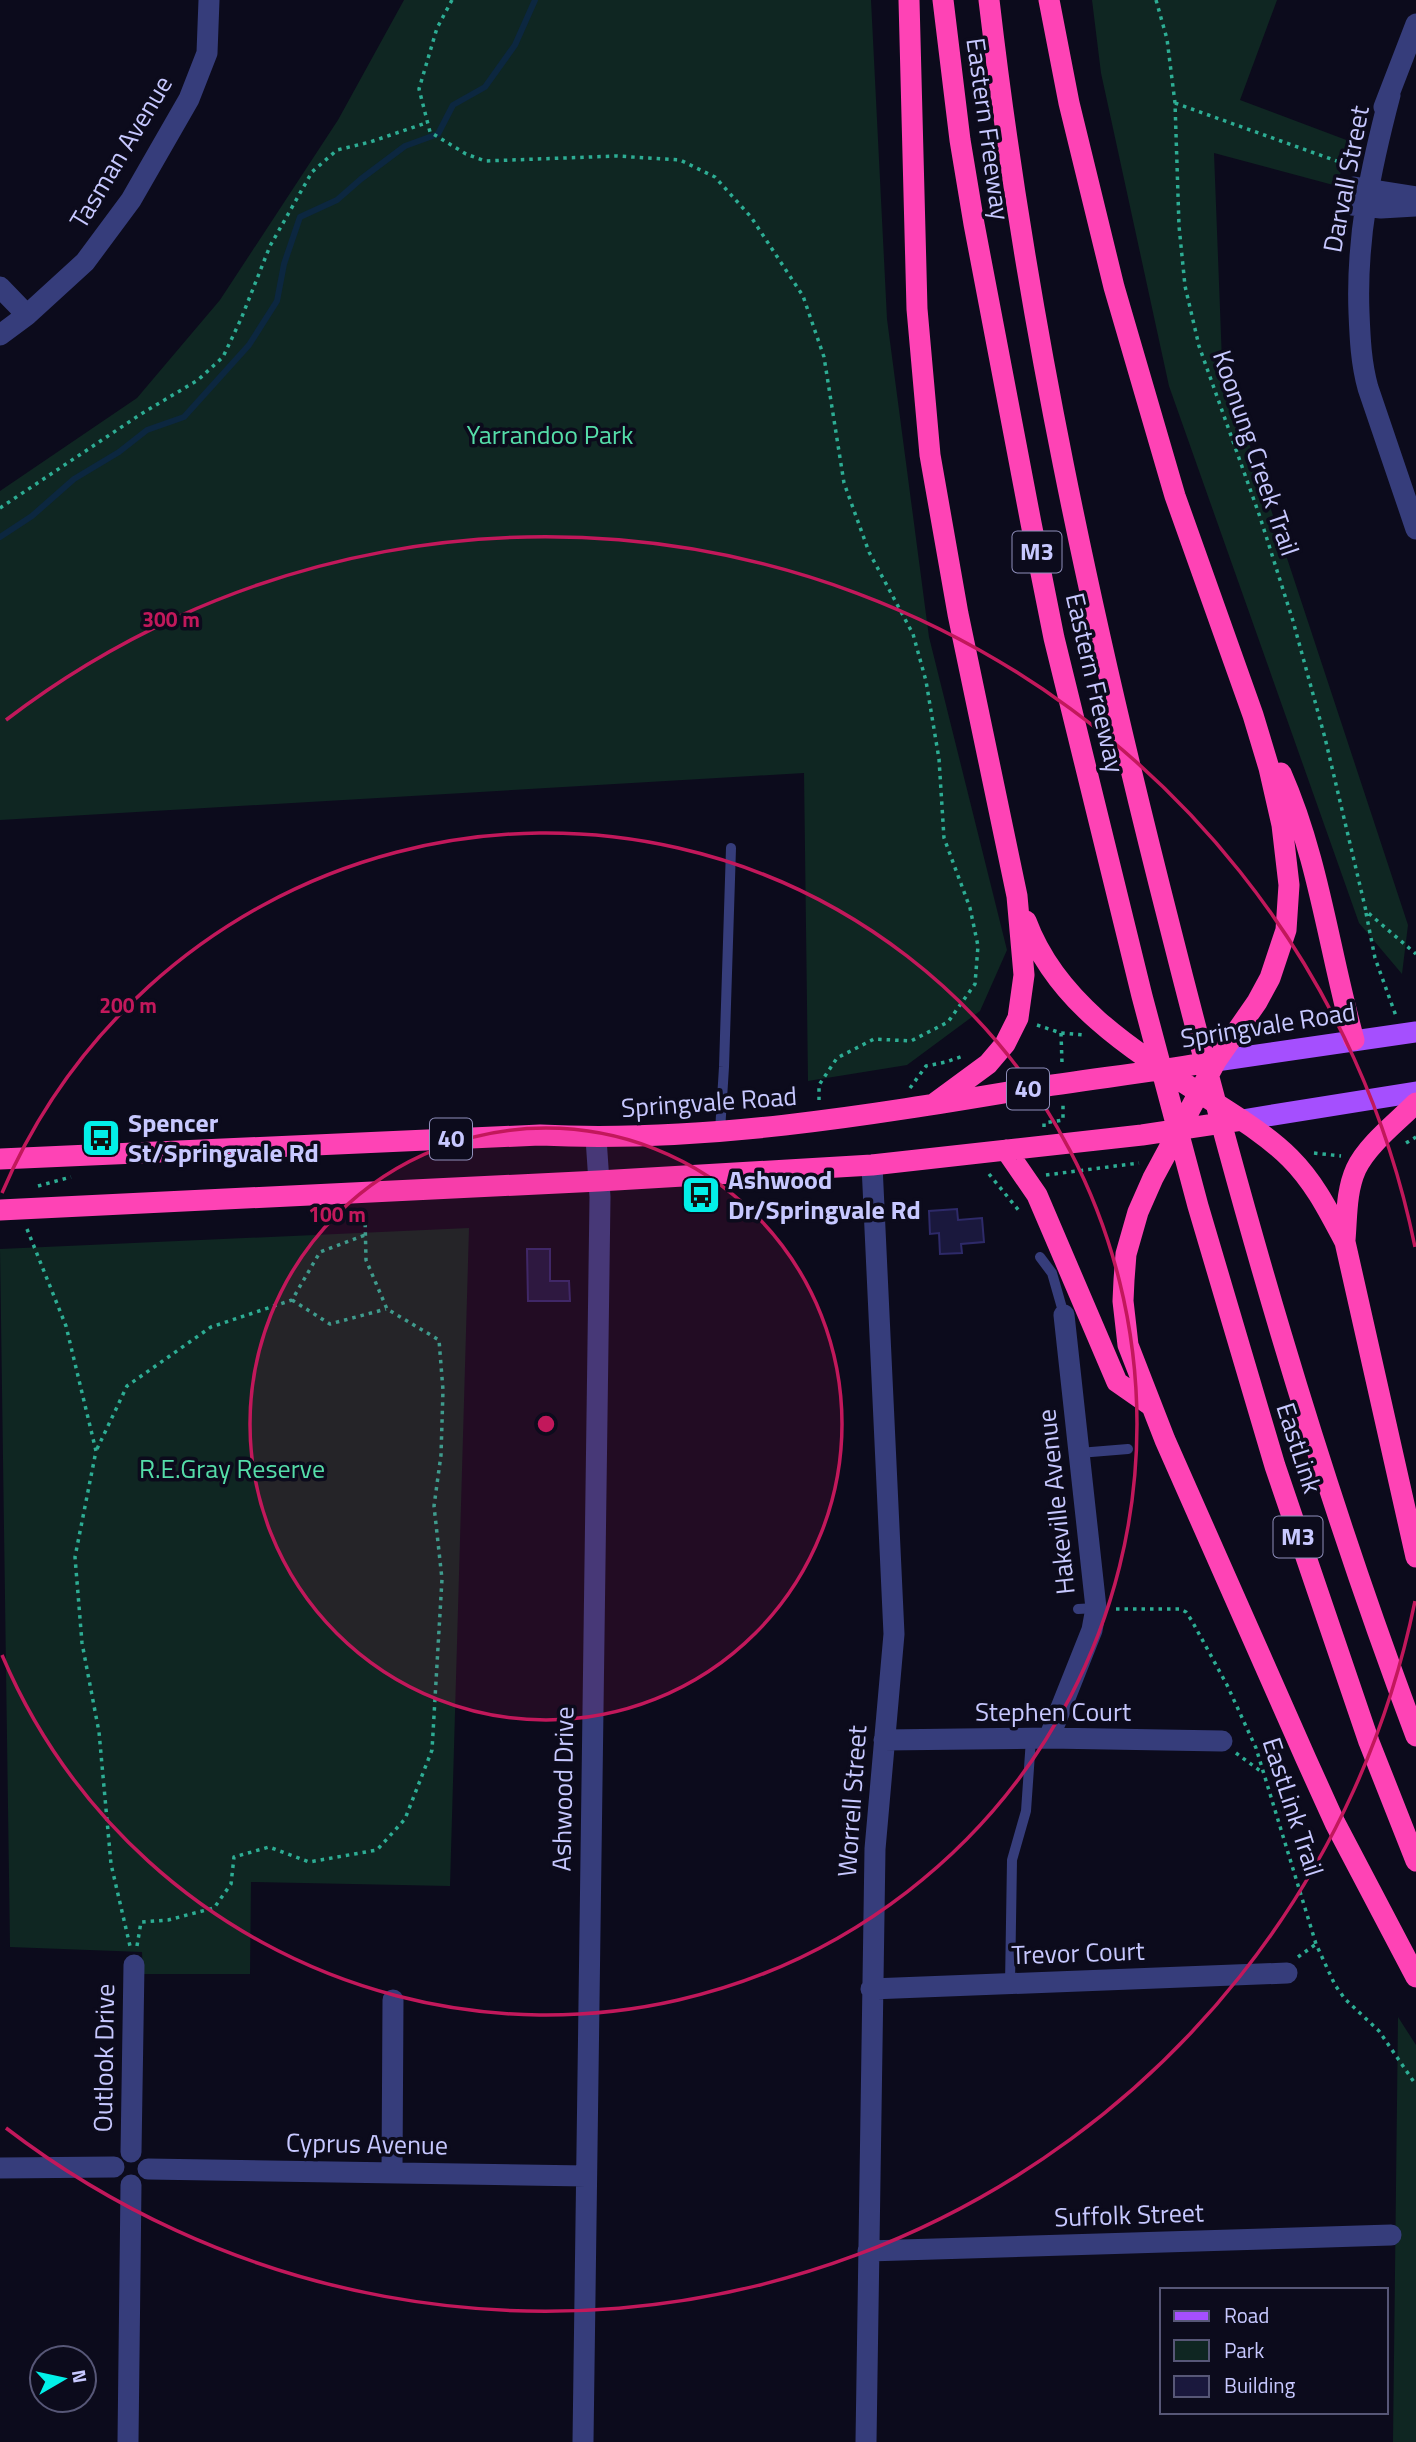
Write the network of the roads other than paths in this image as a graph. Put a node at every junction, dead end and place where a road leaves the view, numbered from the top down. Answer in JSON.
{"nodes":[{"id":1,"x":209,"y":0,"type":"edge"},
{"id":2,"x":909,"y":0,"type":"edge"},
{"id":3,"x":943,"y":0,"type":"edge"},
{"id":4,"x":989,"y":0,"type":"edge"},
{"id":5,"x":1049,"y":0,"type":"edge"},
{"id":6,"x":1416,"y":24,"type":"edge"},
{"id":7,"x":1359,"y":197,"type":"junction"},
{"id":8,"x":1416,"y":197,"type":"edge"},
{"id":9,"x":1416,"y":205,"type":"edge"},
{"id":10,"x":0,"y":288,"type":"edge"},
{"id":11,"x":27,"y":315,"type":"junction"},
{"id":12,"x":0,"y":335,"type":"edge"},
{"id":13,"x":1411,"y":502,"type":"edge"},
{"id":14,"x":1416,"y":529,"type":"edge"},
{"id":15,"x":1253,"y":715,"type":"junction"},
{"id":16,"x":731,"y":848,"type":"dead end"},
{"id":17,"x":1017,"y":896,"type":"junction"},
{"id":18,"x":1407,"y":1033,"type":"edge"},
{"id":19,"x":1354,"y":1040,"type":"junction"},
{"id":20,"x":1228,"y":1052,"type":"junction"},
{"id":21,"x":1166,"y":1070,"type":"junction"},
{"id":22,"x":1205,"y":1091,"type":"junction"},
{"id":23,"x":1416,"y":1092,"type":"edge"},
{"id":24,"x":1416,"y":1103,"type":"edge"},
{"id":25,"x":931,"y":1105,"type":"junction"},
{"id":26,"x":1252,"y":1123,"type":"junction"},
{"id":27,"x":1179,"y":1129,"type":"junction"},
{"id":28,"x":720,"y":1131,"type":"junction"},
{"id":29,"x":597,"y":1138,"type":"junction"},
{"id":30,"x":1006,"y":1150,"type":"junction"},
{"id":31,"x":0,"y":1159,"type":"edge"},
{"id":32,"x":872,"y":1165,"type":"junction"},
{"id":33,"x":599,"y":1181,"type":"junction"},
{"id":34,"x":1198,"y":1206,"type":"joint"},
{"id":35,"x":0,"y":1210,"type":"edge"},
{"id":36,"x":1345,"y":1242,"type":"junction"},
{"id":37,"x":1040,"y":1257,"type":"dead end"},
{"id":38,"x":1064,"y":1315,"type":"joint"},
{"id":39,"x":1150,"y":1405,"type":"junction"},
{"id":40,"x":1128,"y":1449,"type":"dead end"},
{"id":41,"x":1079,"y":1454,"type":"junction"},
{"id":42,"x":1416,"y":1558,"type":"edge"},
{"id":43,"x":1416,"y":1736,"type":"edge"},
{"id":44,"x":1040,"y":1739,"type":"junction"},
{"id":45,"x":884,"y":1740,"type":"junction"},
{"id":46,"x":1222,"y":1741,"type":"road end"},
{"id":47,"x":1416,"y":1861,"type":"edge"},
{"id":48,"x":134,"y":1965,"type":"road end"},
{"id":49,"x":1287,"y":1973,"type":"dead end"},
{"id":50,"x":1416,"y":1977,"type":"edge"},
{"id":51,"x":1010,"y":1984,"type":"junction"},
{"id":52,"x":872,"y":1989,"type":"junction"},
{"id":53,"x":393,"y":2000,"type":"dead end"},
{"id":54,"x":131,"y":2152,"type":"junction"},
{"id":55,"x":114,"y":2167,"type":"junction"},
{"id":56,"x":0,"y":2168,"type":"edge"},
{"id":57,"x":148,"y":2169,"type":"junction"},
{"id":58,"x":392,"y":2172,"type":"junction"},
{"id":59,"x":586,"y":2176,"type":"junction"},
{"id":60,"x":131,"y":2185,"type":"junction"},
{"id":61,"x":1391,"y":2235,"type":"dead end"},
{"id":62,"x":868,"y":2251,"type":"junction"},
{"id":63,"x":128,"y":2442,"type":"edge"},
{"id":64,"x":583,"y":2442,"type":"edge"},
{"id":65,"x":866,"y":2442,"type":"edge"}],
"edges":[{"from":1,"to":11,"type":"street","name":"Tasman Avenue"},
{"from":2,"to":17,"type":"highway"},
{"from":3,"to":34,"type":"highway","name":"Eastern Freeway","number":"M3"},
{"from":4,"to":22,"type":"highway","name":"Eastern Freeway","number":"M3"},
{"from":5,"to":15,"type":"highway"},
{"from":6,"to":7,"type":"street","name":"Darvall Street"},
{"from":7,"to":8,"type":"street"},
{"from":7,"to":9,"type":"street"},
{"from":7,"to":13,"type":"street","name":"Darvall Street"},
{"from":10,"to":11,"type":"street"},
{"from":11,"to":12,"type":"street","name":"Tasman Avenue"},
{"from":13,"to":14,"type":"street","name":"Darvall Street"},
{"from":15,"to":19,"type":"highway"},
{"from":15,"to":20,"type":"highway"},
{"from":16,"to":28,"type":"lane"},
{"from":17,"to":21,"type":"highway"},
{"from":17,"to":25,"type":"highway"},
{"from":18,"to":19,"type":"main road","name":"Springvale Road","number":"40"},
{"from":19,"to":20,"type":"main road","name":"Springvale Road","number":"40"},
{"from":20,"to":21,"type":"highway","name":"Springvale Road","number":"40"},
{"from":20,"to":22,"type":"highway"},
{"from":21,"to":22,"type":"highway"},
{"from":21,"to":25,"type":"highway","name":"Springvale Road","number":"40"},
{"from":22,"to":26,"type":"highway"},
{"from":22,"to":27,"type":"highway"},
{"from":22,"to":43,"type":"highway","name":"EastLink","number":"M3"},
{"from":23,"to":26,"type":"main road","number":"40"},
{"from":24,"to":36,"type":"highway"},
{"from":25,"to":28,"type":"highway","name":"Springvale Road","number":"40"},
{"from":26,"to":27,"type":"highway","number":"40"},
{"from":26,"to":36,"type":"highway"},
{"from":27,"to":30,"type":"highway","number":"40"},
{"from":27,"to":39,"type":"highway"},
{"from":28,"to":29,"type":"highway","name":"Springvale Road","number":"40"},
{"from":29,"to":31,"type":"highway","name":"Springvale Road","number":"40"},
{"from":29,"to":33,"type":"street","name":"Ashwood Drive"},
{"from":30,"to":32,"type":"highway","number":"40"},
{"from":30,"to":39,"type":"highway"},
{"from":32,"to":33,"type":"highway","number":"40"},
{"from":32,"to":45,"type":"street","name":"Worrell Street"},
{"from":33,"to":35,"type":"highway","number":"40"},
{"from":33,"to":59,"type":"street","name":"Ashwood Drive"},
{"from":34,"to":47,"type":"highway","name":"EastLink","number":"M3"},
{"from":36,"to":42,"type":"highway"},
{"from":37,"to":38,"type":"lane","name":"Hakeville Avenue"},
{"from":38,"to":41,"type":"street","name":"Hakeville Avenue"},
{"from":39,"to":50,"type":"highway"},
{"from":40,"to":41,"type":"lane"},
{"from":41,"to":44,"type":"street","name":"Hakeville Avenue"},
{"from":44,"to":45,"type":"street","name":"Stephen Court"},
{"from":44,"to":46,"type":"street","name":"Stephen Court"},
{"from":44,"to":51,"type":"lane"},
{"from":45,"to":52,"type":"street","name":"Worrell Street"},
{"from":48,"to":54,"type":"street","name":"Outlook Drive"},
{"from":49,"to":51,"type":"street","name":"Trevor Court"},
{"from":51,"to":52,"type":"street","name":"Trevor Court"},
{"from":52,"to":62,"type":"street","name":"Worrell Street"},
{"from":53,"to":58,"type":"street"},
{"from":54,"to":55,"type":"street"},
{"from":54,"to":57,"type":"street"},
{"from":55,"to":56,"type":"street"},
{"from":55,"to":60,"type":"street"},
{"from":57,"to":58,"type":"street","name":"Cyprus Avenue"},
{"from":57,"to":60,"type":"street"},
{"from":58,"to":59,"type":"street","name":"Cyprus Avenue"},
{"from":59,"to":64,"type":"street","name":"Ashwood Drive"},
{"from":60,"to":63,"type":"street"},
{"from":61,"to":62,"type":"street","name":"Suffolk Street"},
{"from":62,"to":65,"type":"street","name":"Worrell Street"}]}
